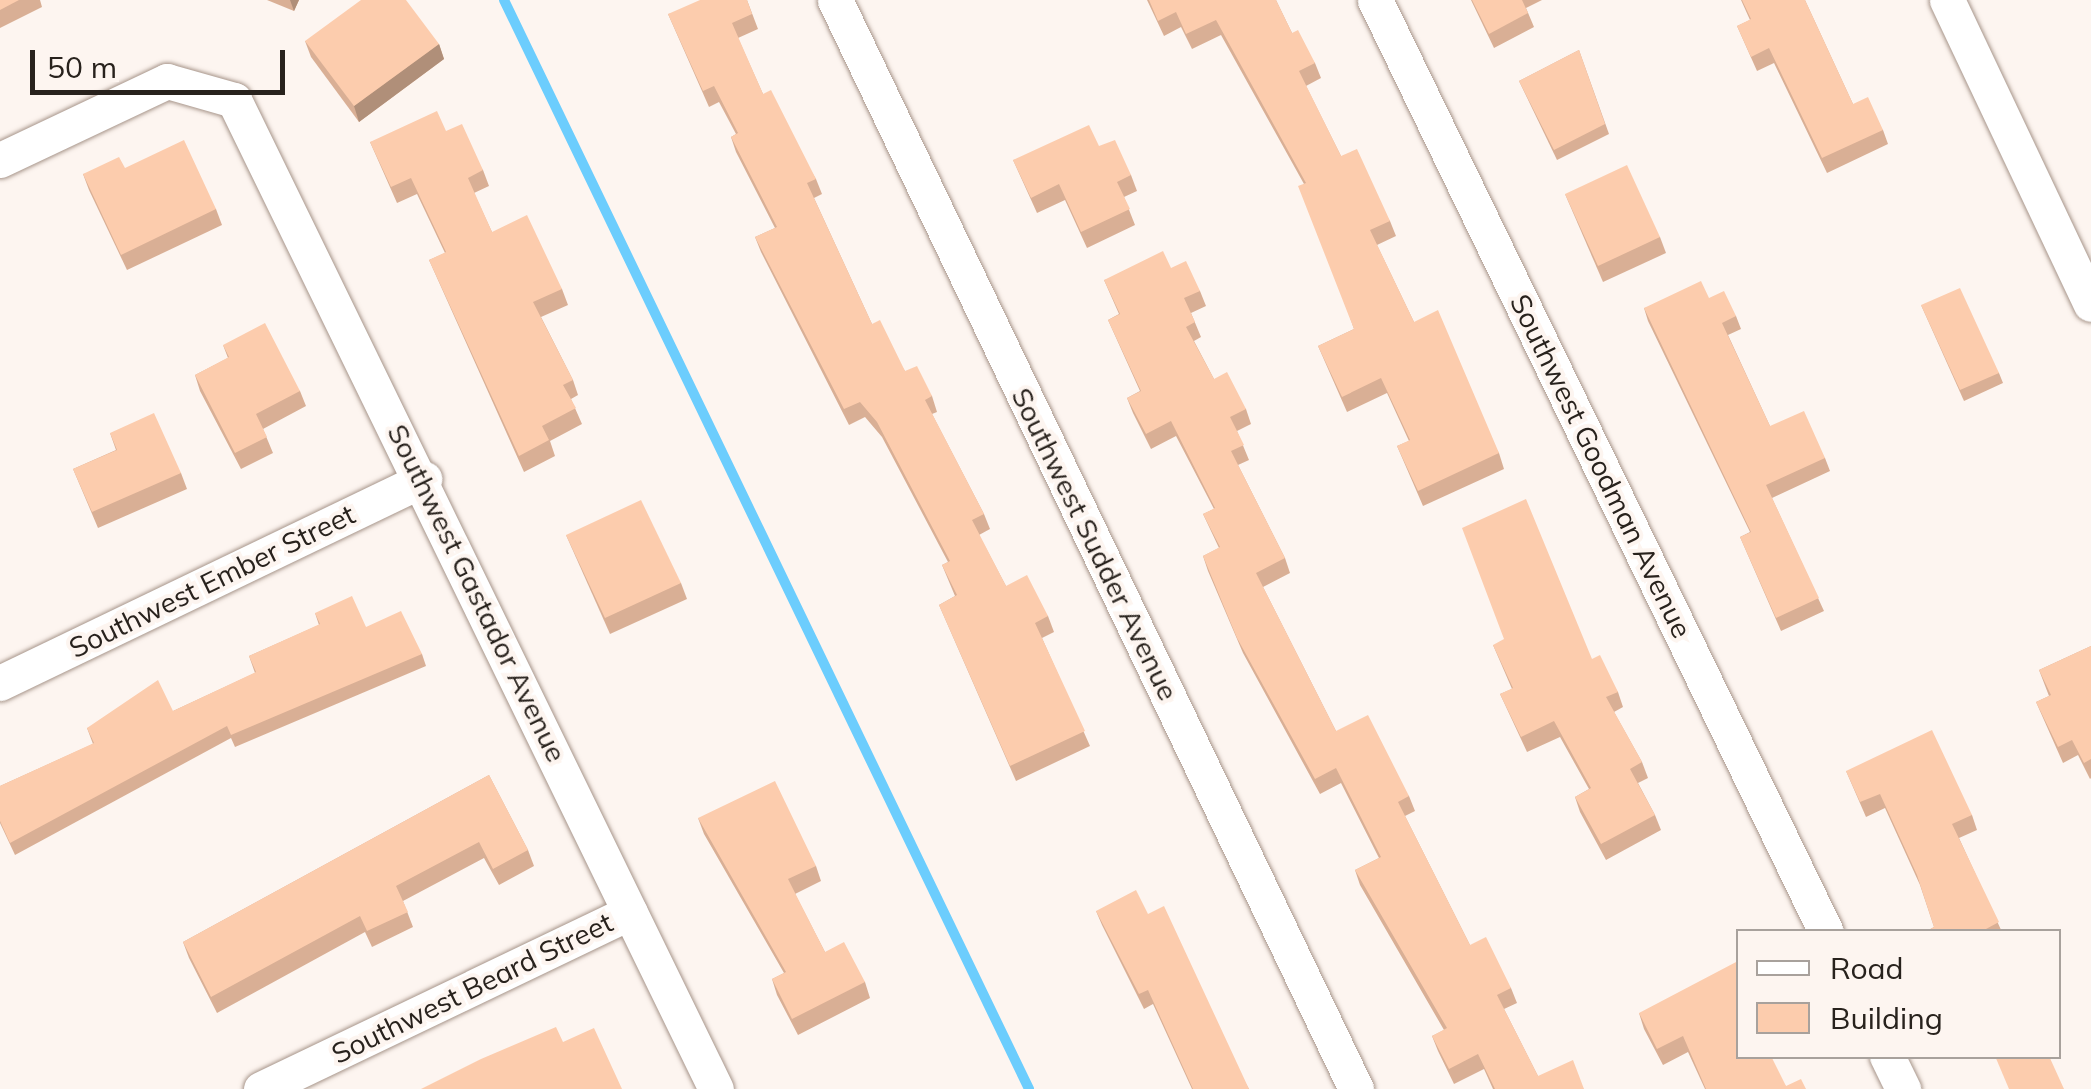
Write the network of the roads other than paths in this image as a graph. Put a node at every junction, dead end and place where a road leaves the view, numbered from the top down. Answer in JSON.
{"nodes":[{"id":1,"x":835,"y":0,"type":"edge"},
{"id":2,"x":1375,"y":0,"type":"edge"},
{"id":3,"x":1947,"y":0,"type":"edge"},
{"id":4,"x":0,"y":160,"type":"edge"},
{"id":5,"x":2091,"y":304,"type":"edge"},
{"id":6,"x":424,"y":480,"type":"junction"},
{"id":7,"x":0,"y":683,"type":"edge"},
{"id":8,"x":630,"y":912,"type":"junction"},
{"id":9,"x":1825,"y":929,"type":"edge"},
{"id":10,"x":1888,"y":1059,"type":"edge"},
{"id":11,"x":261,"y":1089,"type":"edge"},
{"id":12,"x":716,"y":1089,"type":"edge"},
{"id":13,"x":1356,"y":1089,"type":"edge"},
{"id":14,"x":1902,"y":1089,"type":"edge"}],
"edges":[{"from":1,"to":13,"type":"street","name":"Southwest Sudder Avenue"},
{"from":2,"to":9,"type":"street","name":"Southwest Goodman Avenue"},
{"from":3,"to":5,"type":"street"},
{"from":4,"to":6,"type":"street","name":"Southwest Gastador Avenue"},
{"from":6,"to":7,"type":"street","name":"Southwest Ember Street"},
{"from":6,"to":8,"type":"street","name":"Southwest Gastador Avenue"},
{"from":8,"to":11,"type":"street","name":"Southwest Beard Street"},
{"from":8,"to":12,"type":"street","name":"Southwest Gastador Avenue"},
{"from":10,"to":14,"type":"street"}]}
